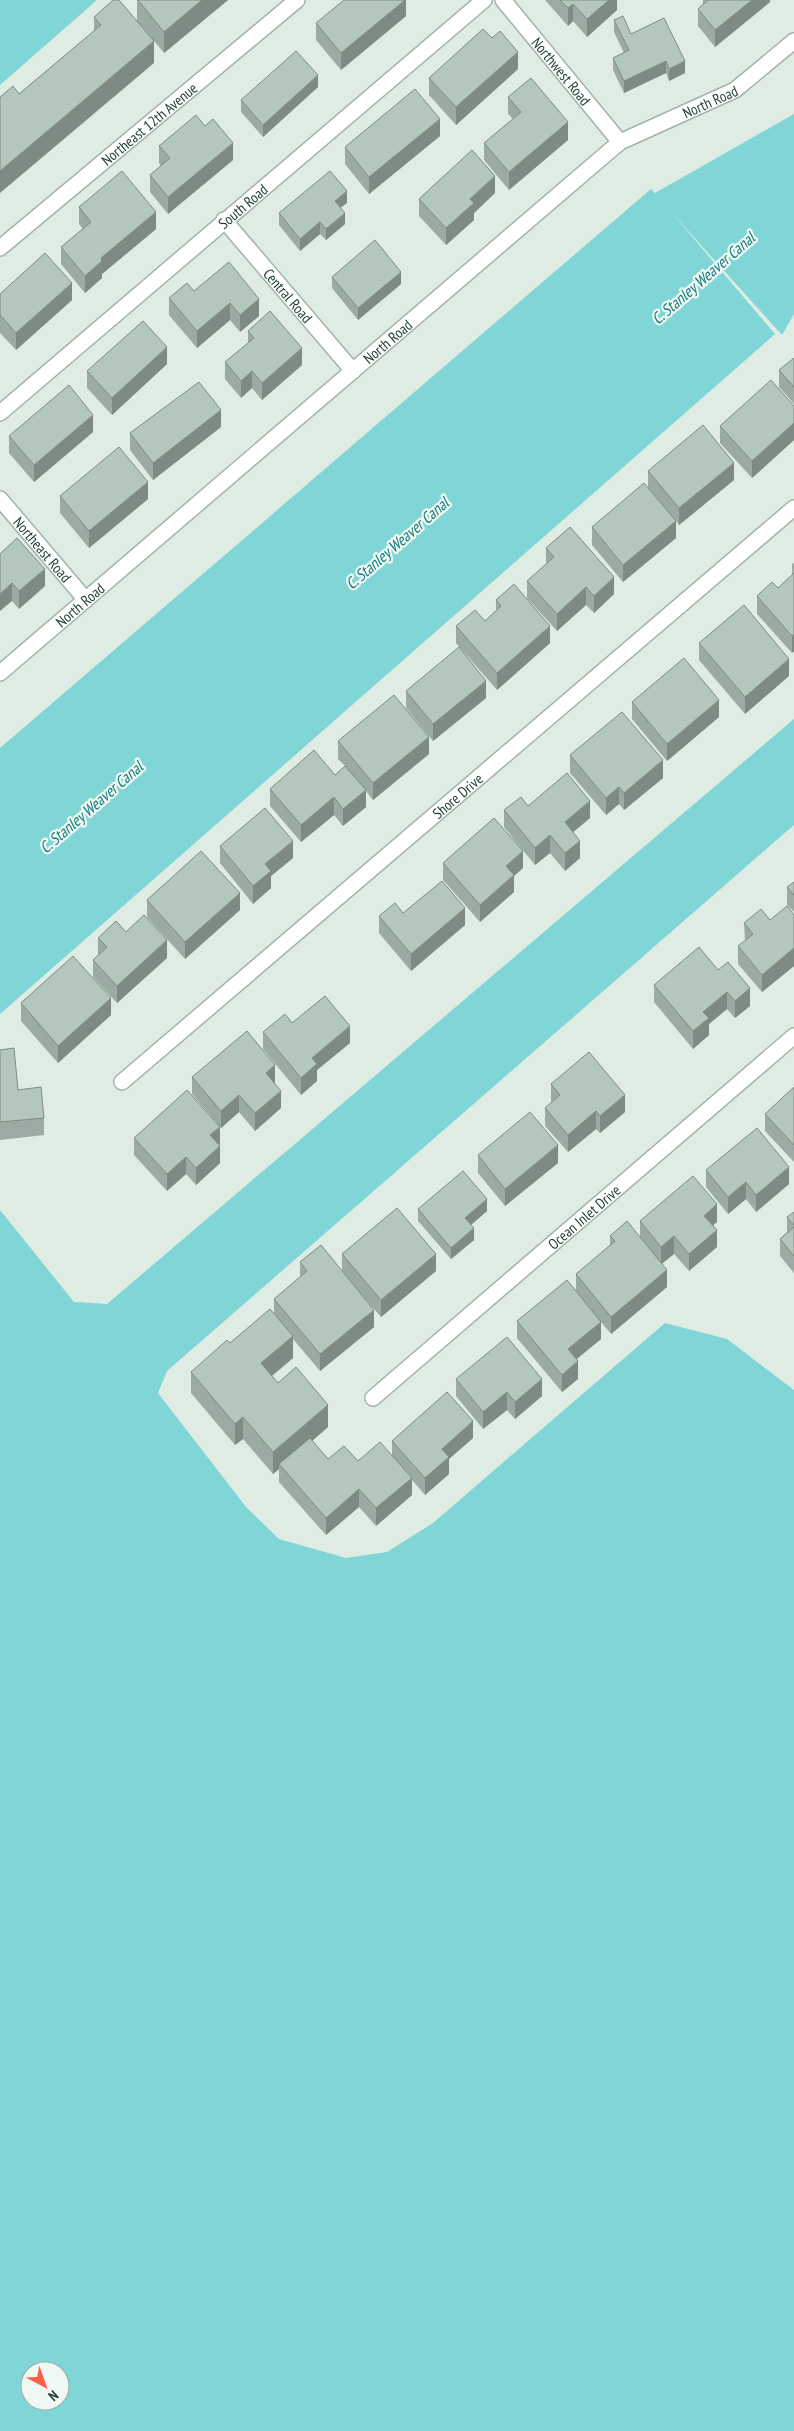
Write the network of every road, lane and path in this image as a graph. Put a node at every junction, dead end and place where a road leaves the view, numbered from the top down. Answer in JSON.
{"nodes":[{"id":1,"x":297,"y":0,"type":"edge"},
{"id":2,"x":484,"y":0,"type":"edge"},
{"id":3,"x":503,"y":0,"type":"edge"},
{"id":4,"x":794,"y":42,"type":"edge"},
{"id":5,"x":620,"y":142,"type":"junction"},
{"id":6,"x":224,"y":220,"type":"junction"},
{"id":7,"x":0,"y":248,"type":"edge"},
{"id":8,"x":352,"y":371,"type":"junction"},
{"id":9,"x":0,"y":413,"type":"edge"},
{"id":10,"x":0,"y":499,"type":"edge"},
{"id":11,"x":794,"y":508,"type":"edge"},
{"id":12,"x":86,"y":600,"type":"junction"},
{"id":13,"x":0,"y":673,"type":"edge"},
{"id":14,"x":794,"y":1036,"type":"edge"},
{"id":15,"x":122,"y":1082,"type":"dead end"},
{"id":16,"x":373,"y":1398,"type":"dead end"}],
"edges":[{"from":1,"to":7,"type":"street","name":"Northeast 12th Avenue"},
{"from":2,"to":6,"type":"street","name":"South Road"},
{"from":3,"to":5,"type":"street","name":"Northwest Road"},
{"from":4,"to":5,"type":"street","name":"North Road"},
{"from":5,"to":8,"type":"street","name":"North Road"},
{"from":6,"to":8,"type":"street","name":"Central Road"},
{"from":6,"to":9,"type":"street","name":"South Road"},
{"from":8,"to":12,"type":"street","name":"North Road"},
{"from":10,"to":12,"type":"street","name":"Northeast Road"},
{"from":11,"to":15,"type":"street","name":"Shore Drive"},
{"from":12,"to":13,"type":"street","name":"North Road"},
{"from":14,"to":16,"type":"street","name":"Ocean Inlet Drive"}]}
